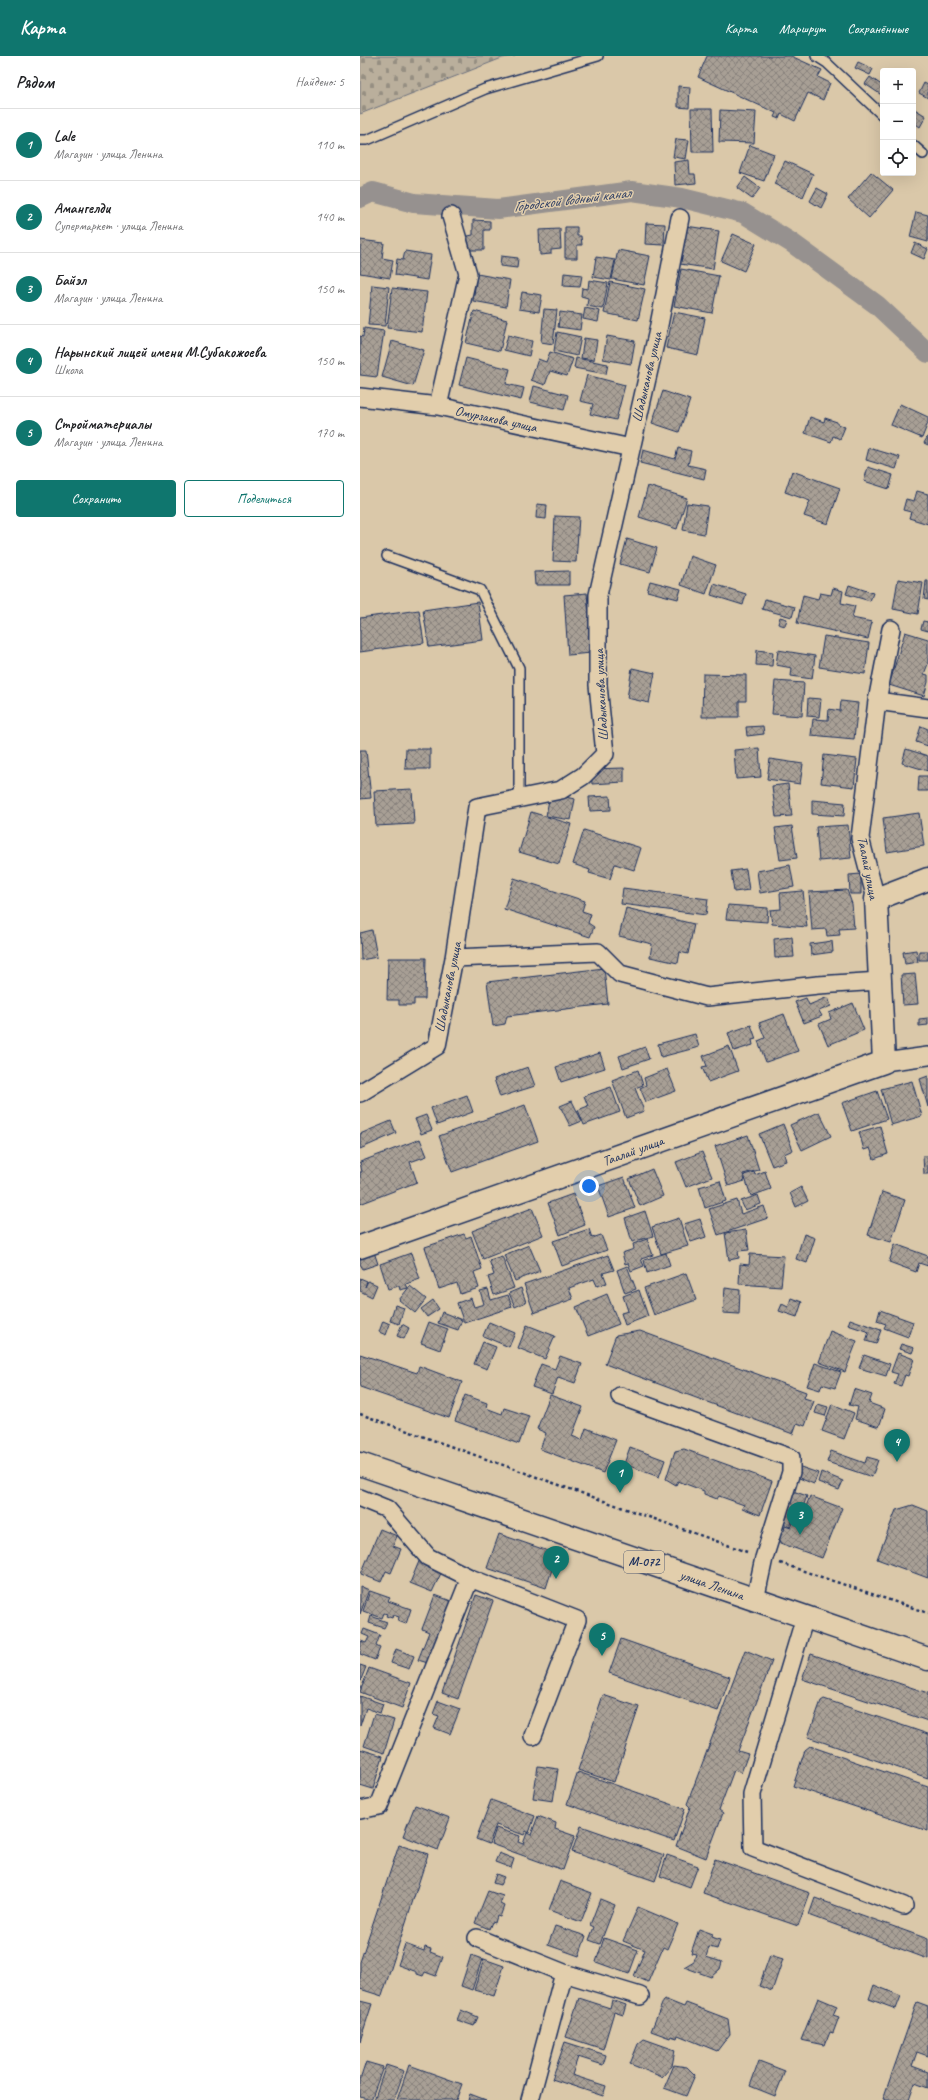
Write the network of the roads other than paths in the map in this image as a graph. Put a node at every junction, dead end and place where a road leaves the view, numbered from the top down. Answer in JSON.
{"nodes":[{"id":1,"x":598,"y":56,"type":"edge"},
{"id":2,"x":816,"y":56,"type":"edge"},
{"id":3,"x":880,"y":113,"type":"edge"},
{"id":4,"x":360,"y":140,"type":"edge"},
{"id":5,"x":916,"y":148,"type":"edge"},
{"id":6,"x":923,"y":154,"type":"dead end"},
{"id":7,"x":451,"y":216,"type":"dead end"},
{"id":8,"x":680,"y":218,"type":"dead end"},
{"id":9,"x":360,"y":397,"type":"edge"},
{"id":10,"x":438,"y":406,"type":"junction"},
{"id":11,"x":631,"y":448,"type":"junction"},
{"id":12,"x":387,"y":556,"type":"dead end"},
{"id":13,"x":890,"y":629,"type":"dead end"},
{"id":14,"x":877,"y":701,"type":"junction"},
{"id":15,"x":928,"y":708,"type":"edge"},
{"id":16,"x":518,"y":799,"type":"junction"},
{"id":17,"x":928,"y":879,"type":"edge"},
{"id":18,"x":876,"y":900,"type":"junction"},
{"id":19,"x":454,"y":958,"type":"junction"},
{"id":20,"x":880,"y":981,"type":"junction"},
{"id":21,"x":928,"y":1056,"type":"edge"},
{"id":22,"x":884,"y":1062,"type":"junction"},
{"id":23,"x":360,"y":1093,"type":"edge"},
{"id":24,"x":360,"y":1247,"type":"edge"},
{"id":25,"x":620,"y":1396,"type":"dead end"},
{"id":26,"x":360,"y":1464,"type":"edge"},
{"id":27,"x":360,"y":1498,"type":"edge"},
{"id":28,"x":470,"y":1578,"type":"junction"},
{"id":29,"x":755,"y":1600,"type":"junction"},
{"id":30,"x":805,"y":1617,"type":"junction"},
{"id":31,"x":928,"y":1659,"type":"edge"},
{"id":32,"x":533,"y":1736,"type":"dead end"},
{"id":33,"x":360,"y":1810,"type":"edge"},
{"id":34,"x":904,"y":1906,"type":"dead end"},
{"id":35,"x":477,"y":1938,"type":"dead end"},
{"id":36,"x":564,"y":1972,"type":"junction"},
{"id":37,"x":640,"y":1996,"type":"dead end"},
{"id":38,"x":530,"y":2100,"type":"edge"}],
"edges":[{"from":1,"to":4,"type":"lane"},
{"from":2,"to":3,"type":"lane"},
{"from":5,"to":6,"type":"lane"},
{"from":7,"to":10,"type":"street"},
{"from":8,"to":11,"type":"street","name":"Шадыканова улица"},
{"from":9,"to":10,"type":"street","name":"Омурзакова улица"},
{"from":10,"to":11,"type":"street","name":"Омурзакова улица"},
{"from":11,"to":16,"type":"street","name":"Шадыканова улица"},
{"from":12,"to":16,"type":"lane"},
{"from":13,"to":14,"type":"street","name":"Таалай улица"},
{"from":14,"to":15,"type":"street"},
{"from":14,"to":18,"type":"street","name":"Таалай улица"},
{"from":16,"to":19,"type":"street","name":"Шадыканова улица"},
{"from":17,"to":18,"type":"street"},
{"from":18,"to":20,"type":"street","name":"Таалай улица"},
{"from":19,"to":20,"type":"street"},
{"from":19,"to":23,"type":"street","name":"Шадыканова улица"},
{"from":20,"to":22,"type":"street","name":"Таалай улица"},
{"from":21,"to":22,"type":"street","name":"Таалай улица"},
{"from":22,"to":24,"type":"street","name":"Таалай улица"},
{"from":25,"to":29,"type":"street"},
{"from":26,"to":29,"type":"street","name":"улица Ленина","number":"М-072"},
{"from":27,"to":28,"type":"street"},
{"from":28,"to":32,"type":"street"},
{"from":28,"to":33,"type":"street"},
{"from":29,"to":30,"type":"street","name":"улица Ленина","number":"М-072"},
{"from":30,"to":31,"type":"street","name":"улица Ленина","number":"М-072"},
{"from":30,"to":34,"type":"street"},
{"from":35,"to":36,"type":"street"},
{"from":36,"to":37,"type":"street"},
{"from":36,"to":38,"type":"street"}]}
